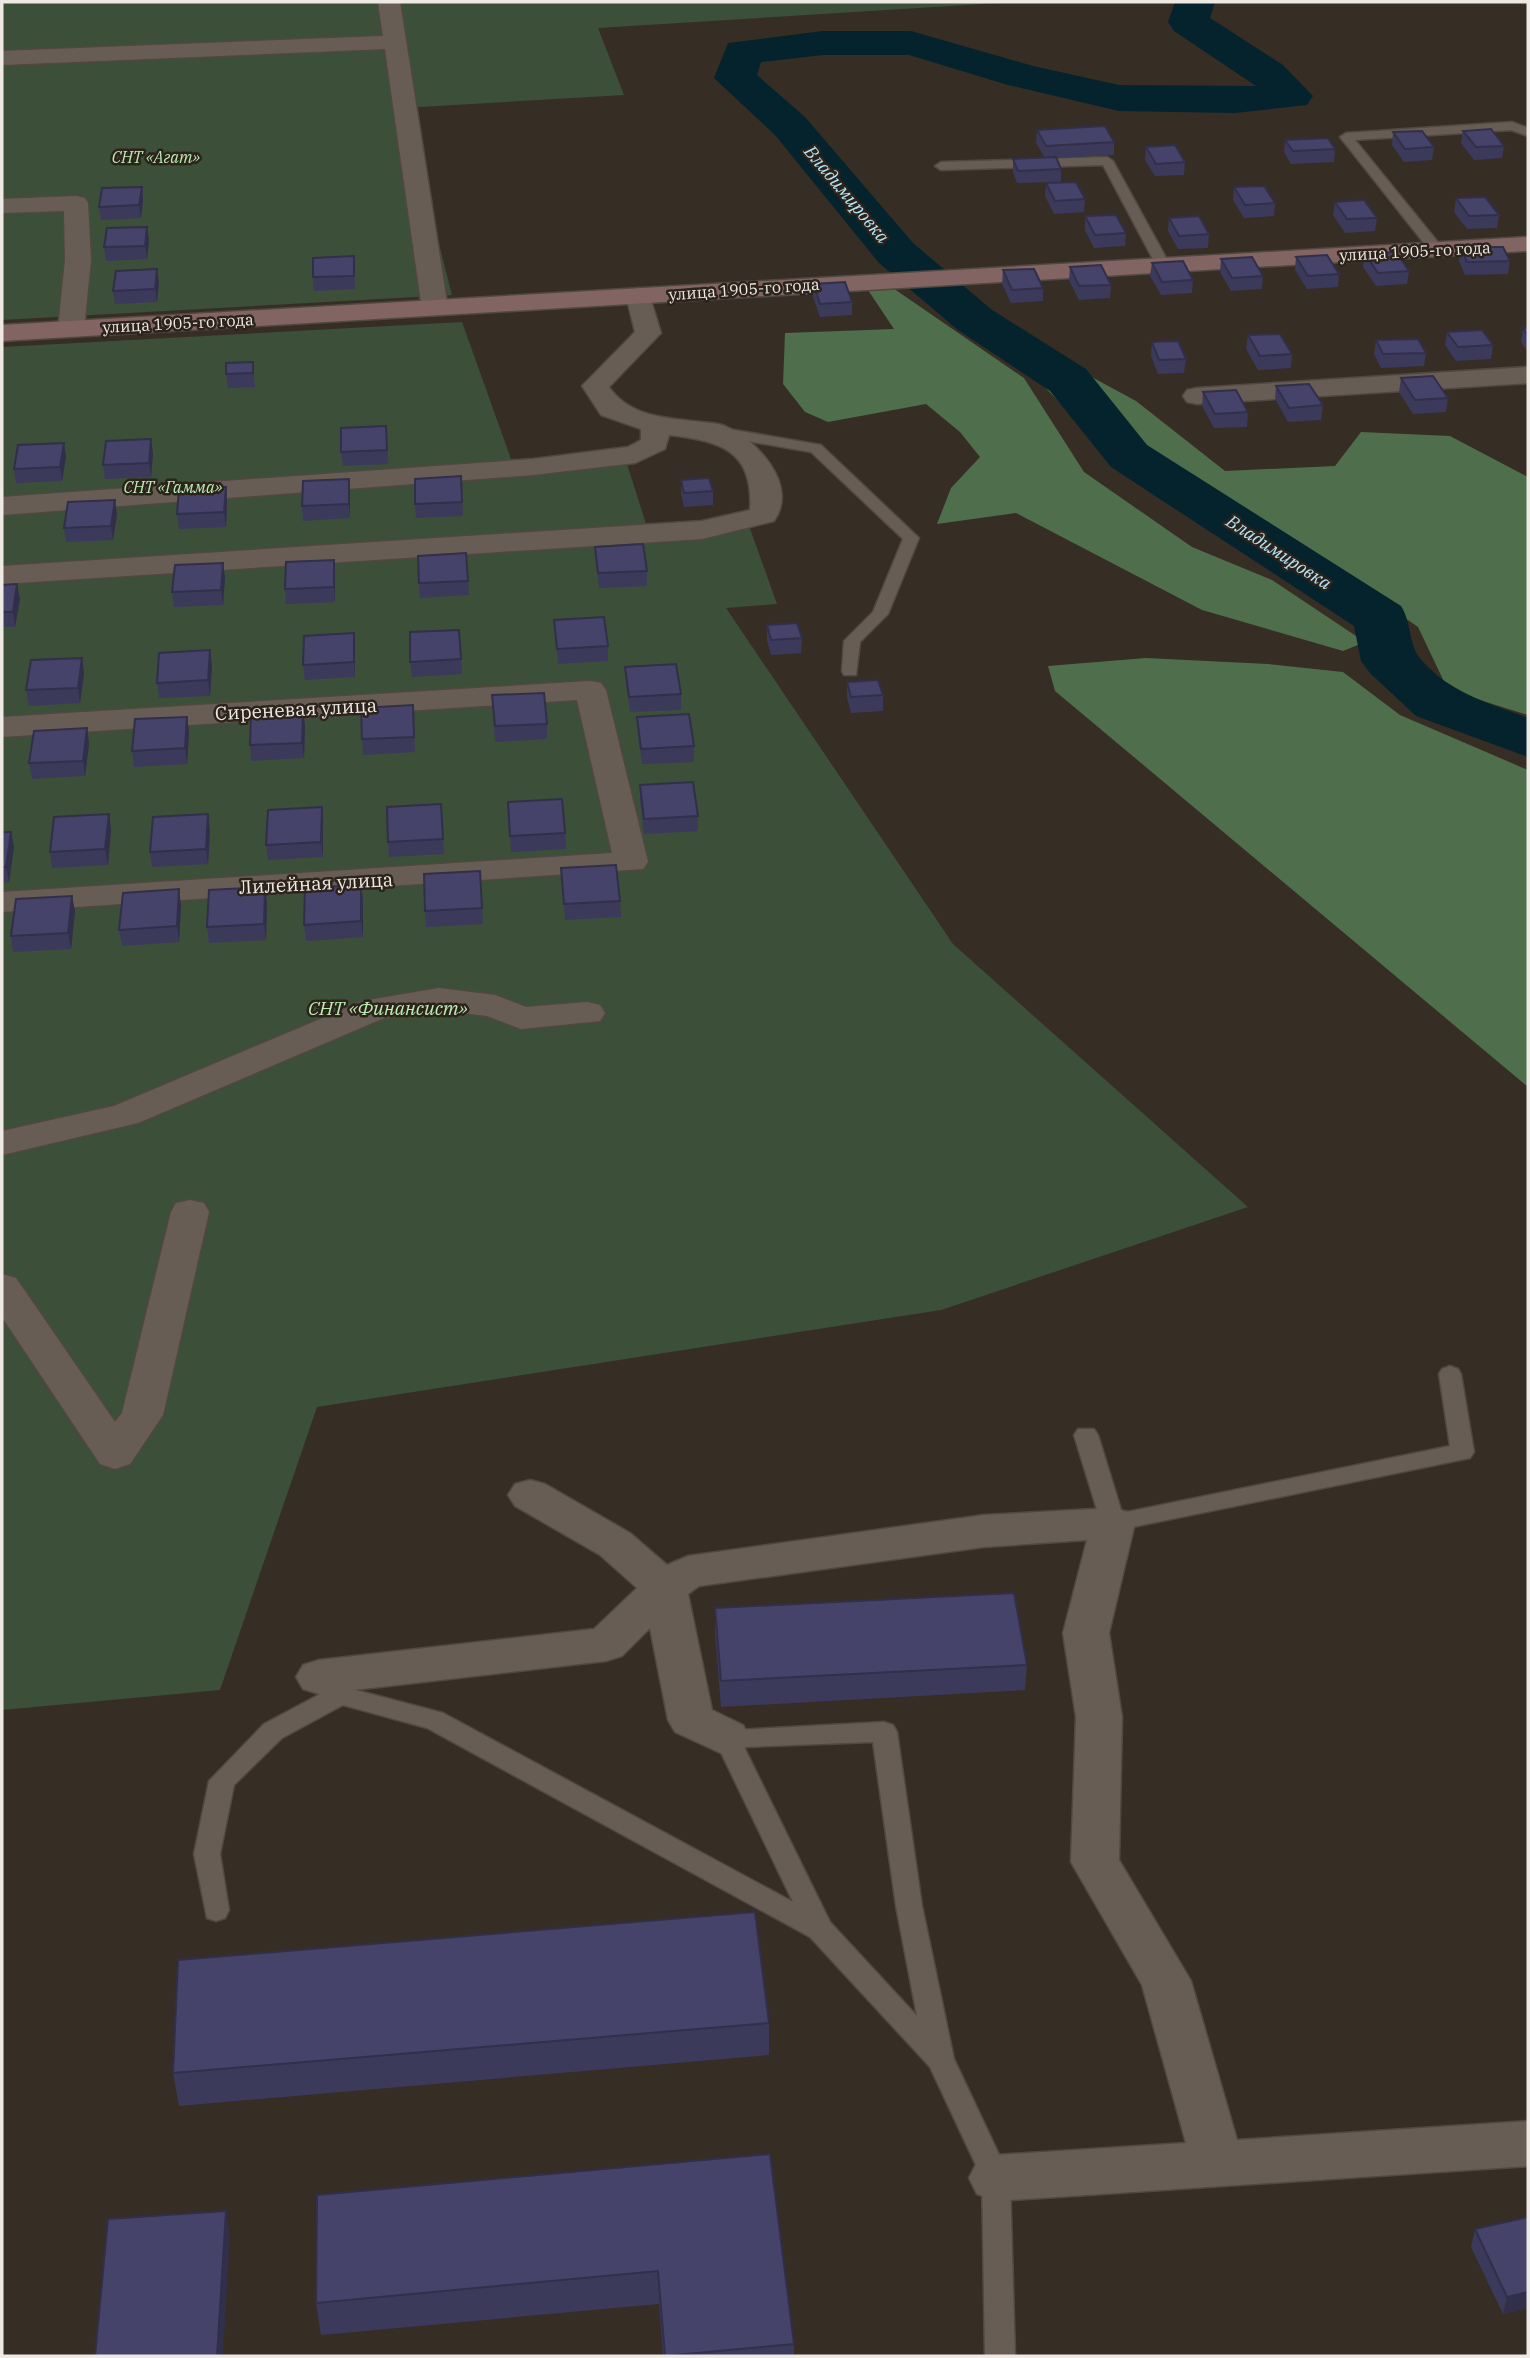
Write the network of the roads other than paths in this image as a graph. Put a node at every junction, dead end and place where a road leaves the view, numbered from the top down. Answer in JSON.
{"nodes":[{"id":1,"x":389,"y":2,"type":"edge"},
{"id":2,"x":393,"y":42,"type":"junction"},
{"id":3,"x":2,"y":58,"type":"edge"},
{"id":4,"x":1528,"y":132,"type":"edge"},
{"id":5,"x":941,"y":166,"type":"dead end"},
{"id":6,"x":2,"y":206,"type":"edge"},
{"id":7,"x":1528,"y":244,"type":"edge"},
{"id":8,"x":1436,"y":250,"type":"junction"},
{"id":9,"x":1163,"y":265,"type":"junction"},
{"id":10,"x":639,"y":296,"type":"junction"},
{"id":11,"x":435,"y":309,"type":"junction"},
{"id":12,"x":71,"y":329,"type":"junction"},
{"id":13,"x":2,"y":333,"type":"edge"},
{"id":14,"x":1528,"y":375,"type":"edge"},
{"id":15,"x":1197,"y":396,"type":"dead end"},
{"id":16,"x":655,"y":425,"type":"junction"},
{"id":17,"x":717,"y":432,"type":"junction"},
{"id":18,"x":2,"y":506,"type":"edge"},
{"id":19,"x":2,"y":575,"type":"edge"},
{"id":20,"x":850,"y":671,"type":"dead end"},
{"id":21,"x":2,"y":727,"type":"edge"},
{"id":22,"x":631,"y":862,"type":"joint"},
{"id":23,"x":2,"y":902,"type":"edge"},
{"id":24,"x":587,"y":1013,"type":"dead end"},
{"id":25,"x":2,"y":1143,"type":"edge"},
{"id":26,"x":190,"y":1212,"type":"dead end"},
{"id":27,"x":2,"y":1287,"type":"edge"},
{"id":28,"x":1450,"y":1374,"type":"dead end"},
{"id":29,"x":1086,"y":1435,"type":"dead end"},
{"id":30,"x":530,"y":1494,"type":"dead end"},
{"id":31,"x":1113,"y":1523,"type":"junction"},
{"id":32,"x":665,"y":1588,"type":"junction"},
{"id":33,"x":330,"y":1686,"type":"junction"},
{"id":34,"x":727,"y":1738,"type":"junction"},
{"id":35,"x":216,"y":1910,"type":"dead end"},
{"id":36,"x":820,"y":1929,"type":"junction"},
{"id":37,"x":940,"y":2059,"type":"junction"},
{"id":38,"x":1528,"y":2144,"type":"edge"},
{"id":39,"x":1218,"y":2164,"type":"junction"},
{"id":40,"x":996,"y":2178,"type":"junction"},
{"id":41,"x":1000,"y":2356,"type":"edge"}],
"edges":[{"from":1,"to":2,"type":"street"},
{"from":2,"to":3,"type":"street"},
{"from":2,"to":11,"type":"street"},
{"from":4,"to":8,"type":"lane"},
{"from":5,"to":9,"type":"lane"},
{"from":6,"to":12,"type":"street"},
{"from":7,"to":8,"type":"street","name":"улица 1905-го года"},
{"from":8,"to":9,"type":"street","name":"улица 1905-го года"},
{"from":9,"to":10,"type":"street","name":"улица 1905-го года"},
{"from":10,"to":11,"type":"street","name":"улица 1905-го года"},
{"from":10,"to":16,"type":"street"},
{"from":11,"to":12,"type":"street","name":"улица 1905-го года"},
{"from":12,"to":13,"type":"street","name":"улица 1905-го года"},
{"from":14,"to":15,"type":"street"},
{"from":16,"to":17,"type":"street"},
{"from":16,"to":18,"type":"street"},
{"from":17,"to":19,"type":"street"},
{"from":17,"to":20,"type":"lane"},
{"from":21,"to":22,"type":"street","name":"Сиреневая улица"},
{"from":22,"to":23,"type":"street","name":"Лилейная улица"},
{"from":24,"to":25,"type":"street"},
{"from":26,"to":27,"type":"street"},
{"from":28,"to":31,"type":"lane"},
{"from":29,"to":31,"type":"lane"},
{"from":30,"to":32,"type":"street"},
{"from":31,"to":32,"type":"street"},
{"from":31,"to":39,"type":"street"},
{"from":32,"to":33,"type":"street"},
{"from":32,"to":34,"type":"street"},
{"from":33,"to":35,"type":"lane"},
{"from":33,"to":36,"type":"lane"},
{"from":34,"to":36,"type":"lane"},
{"from":34,"to":37,"type":"lane"},
{"from":36,"to":37,"type":"lane"},
{"from":37,"to":40,"type":"lane"},
{"from":38,"to":39,"type":"street"},
{"from":39,"to":40,"type":"street"},
{"from":40,"to":41,"type":"lane"}]}
